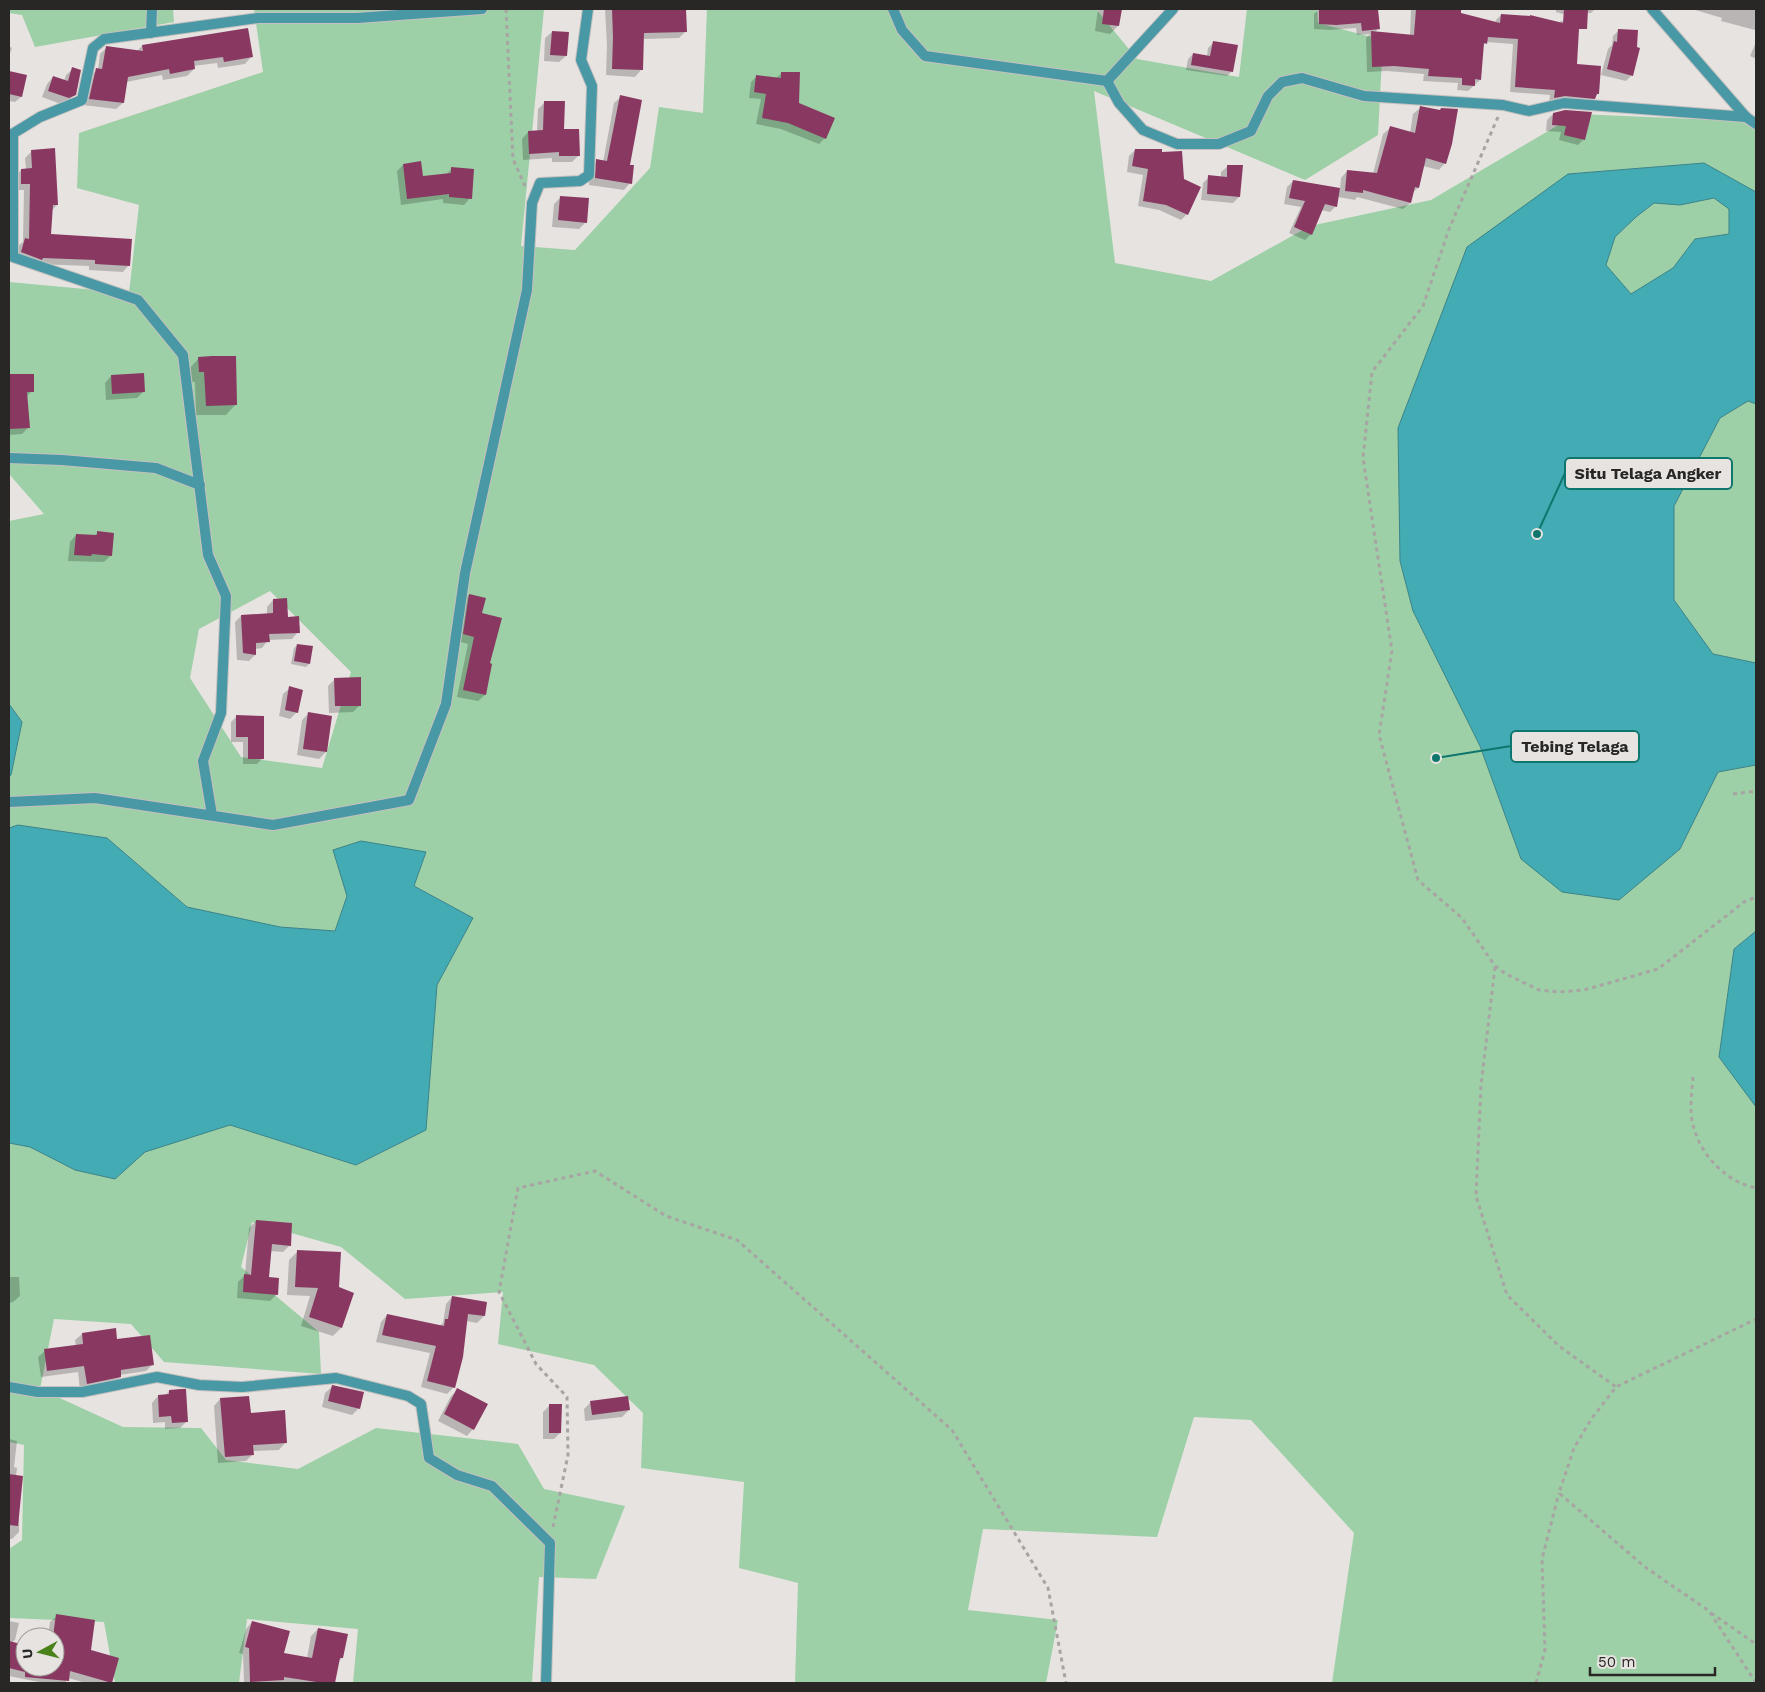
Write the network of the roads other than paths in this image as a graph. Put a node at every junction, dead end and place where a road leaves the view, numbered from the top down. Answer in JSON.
{"nodes":[{"id":1,"x":152,"y":9,"type":"edge"},
{"id":2,"x":482,"y":9,"type":"edge"},
{"id":3,"x":588,"y":9,"type":"edge"},
{"id":4,"x":893,"y":9,"type":"edge"},
{"id":5,"x":1174,"y":9,"type":"edge"},
{"id":6,"x":1652,"y":9,"type":"edge"},
{"id":7,"x":151,"y":33,"type":"junction"},
{"id":8,"x":1107,"y":81,"type":"junction"},
{"id":9,"x":1746,"y":117,"type":"junction"},
{"id":10,"x":1756,"y":124,"type":"edge"},
{"id":11,"x":11,"y":136,"type":"edge"},
{"id":12,"x":9,"y":458,"type":"edge"},
{"id":13,"x":200,"y":486,"type":"junction"},
{"id":14,"x":9,"y":802,"type":"edge"},
{"id":15,"x":212,"y":815,"type":"junction"},
{"id":16,"x":9,"y":1387,"type":"edge"},
{"id":17,"x":546,"y":1683,"type":"edge"}],
"edges":[{"from":1,"to":7,"type":"street"},
{"from":2,"to":7,"type":"street"},
{"from":3,"to":15,"type":"street"},
{"from":4,"to":8,"type":"street"},
{"from":5,"to":8,"type":"street"},
{"from":6,"to":9,"type":"street"},
{"from":7,"to":11,"type":"street"},
{"from":8,"to":9,"type":"street"},
{"from":9,"to":10,"type":"street"},
{"from":11,"to":13,"type":"street"},
{"from":12,"to":13,"type":"street"},
{"from":13,"to":15,"type":"street"},
{"from":14,"to":15,"type":"street"},
{"from":16,"to":17,"type":"street"}]}
